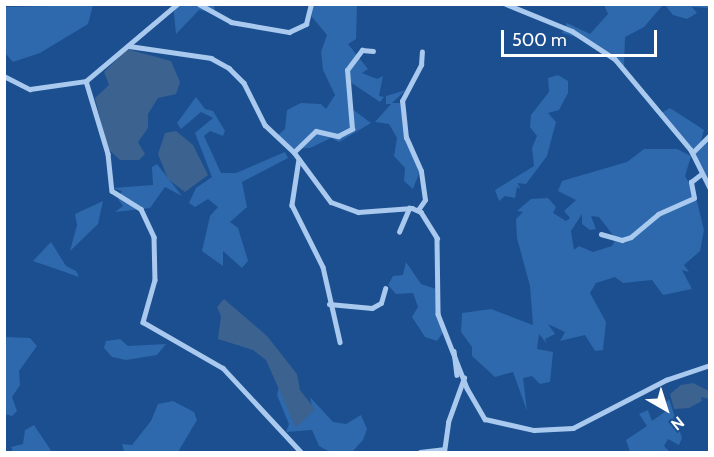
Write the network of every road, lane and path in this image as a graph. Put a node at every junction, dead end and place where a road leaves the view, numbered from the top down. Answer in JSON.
{"nodes":[{"id":1,"x":177,"y":4,"type":"edge"},
{"id":2,"x":199,"y":4,"type":"edge"},
{"id":3,"x":311,"y":4,"type":"edge"},
{"id":4,"x":506,"y":4,"type":"edge"},
{"id":5,"x":129,"y":46,"type":"junction"},
{"id":6,"x":373,"y":51,"type":"dead end"},
{"id":7,"x":422,"y":52,"type":"dead end"},
{"id":8,"x":4,"y":76,"type":"edge"},
{"id":9,"x":86,"y":81,"type":"junction"},
{"id":10,"x":710,"y":135,"type":"edge"},
{"id":11,"x":294,"y":152,"type":"junction"},
{"id":12,"x":692,"y":153,"type":"junction"},
{"id":13,"x":299,"y":159,"type":"junction"},
{"id":14,"x":700,"y":175,"type":"junction"},
{"id":15,"x":710,"y":188,"type":"edge"},
{"id":16,"x":409,"y":208,"type":"junction"},
{"id":17,"x":418,"y":210,"type":"junction"},
{"id":18,"x":399,"y":232,"type":"dead end"},
{"id":19,"x":601,"y":234,"type":"dead end"},
{"id":20,"x":385,"y":289,"type":"dead end"},
{"id":21,"x":329,"y":304,"type":"junction"},
{"id":22,"x":340,"y":342,"type":"dead end"},
{"id":23,"x":454,"y":351,"type":"junction"},
{"id":24,"x":710,"y":365,"type":"edge"},
{"id":25,"x":457,"y":375,"type":"dead end"},
{"id":26,"x":465,"y":376,"type":"junction"},
{"id":27,"x":433,"y":451,"type":"edge"},
{"id":28,"x":444,"y":451,"type":"edge"},
{"id":29,"x":301,"y":453,"type":"edge"},
{"id":30,"x":420,"y":453,"type":"edge"}],
"edges":[{"from":1,"to":5,"type":"street"},
{"from":2,"to":3,"type":"street"},
{"from":4,"to":12,"type":"street"},
{"from":5,"to":9,"type":"street"},
{"from":5,"to":11,"type":"street"},
{"from":6,"to":11,"type":"street"},
{"from":7,"to":17,"type":"street"},
{"from":8,"to":9,"type":"street"},
{"from":9,"to":29,"type":"street"},
{"from":10,"to":12,"type":"street"},
{"from":11,"to":13,"type":"street"},
{"from":12,"to":14,"type":"street"},
{"from":13,"to":16,"type":"street"},
{"from":13,"to":21,"type":"street"},
{"from":14,"to":15,"type":"street"},
{"from":14,"to":19,"type":"street"},
{"from":16,"to":17,"type":"street"},
{"from":16,"to":18,"type":"street"},
{"from":17,"to":23,"type":"street"},
{"from":20,"to":21,"type":"street"},
{"from":21,"to":22,"type":"street"},
{"from":23,"to":25,"type":"street"},
{"from":23,"to":26,"type":"street"},
{"from":24,"to":26,"type":"street"},
{"from":26,"to":28,"type":"street"},
{"from":27,"to":28,"type":"street"},
{"from":27,"to":30,"type":"street"}]}
